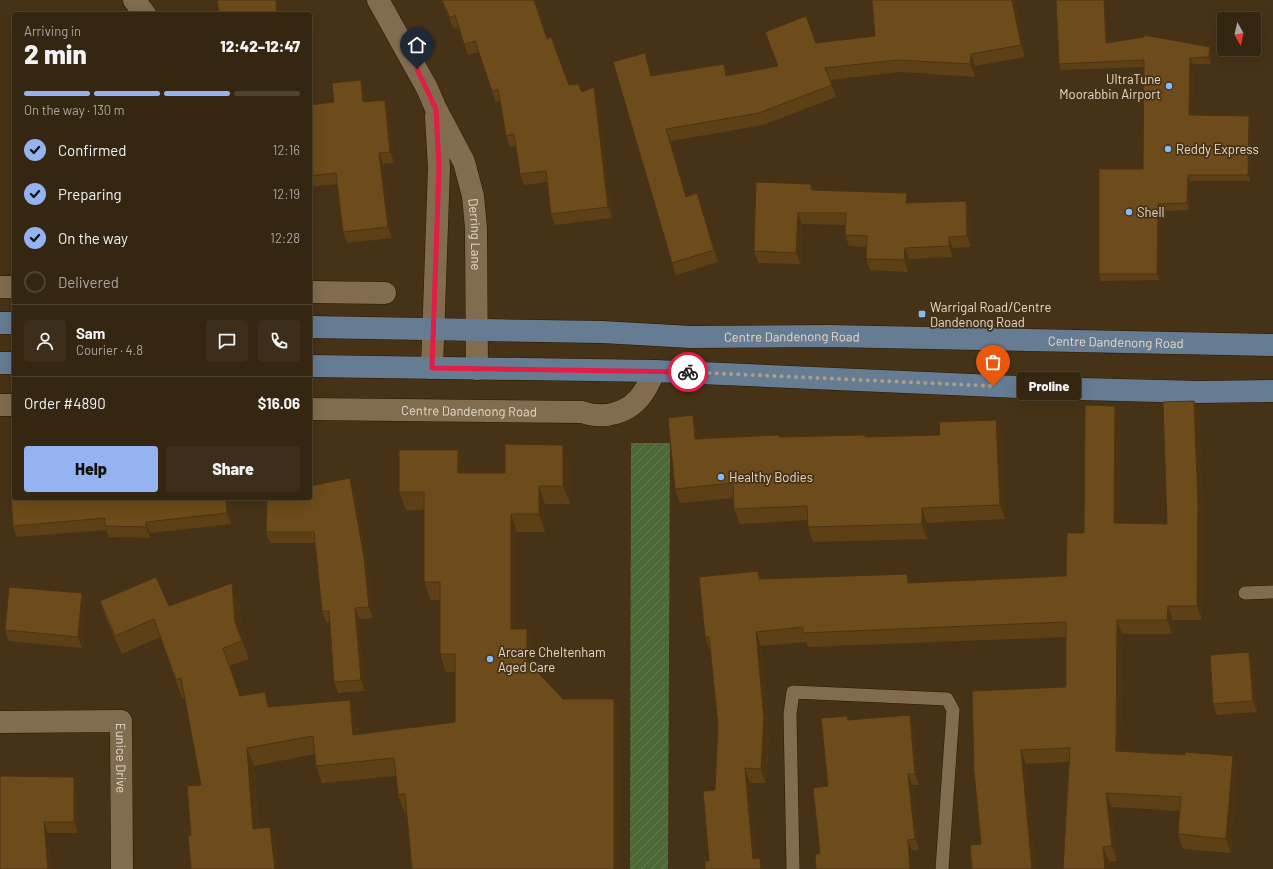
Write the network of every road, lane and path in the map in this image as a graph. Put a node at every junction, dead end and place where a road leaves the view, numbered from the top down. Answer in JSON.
{"nodes":[{"id":1,"x":134,"y":0,"type":"edge"},
{"id":2,"x":378,"y":0,"type":"edge"},
{"id":3,"x":143,"y":12,"type":"edge"},
{"id":4,"x":436,"y":109,"type":"junction"},
{"id":5,"x":0,"y":287,"type":"edge"},
{"id":6,"x":12,"y":287,"type":"edge"},
{"id":7,"x":312,"y":292,"type":"edge"},
{"id":8,"x":385,"y":293,"type":"dead end"},
{"id":9,"x":0,"y":323,"type":"edge"},
{"id":10,"x":12,"y":323,"type":"edge"},
{"id":11,"x":312,"y":327,"type":"edge"},
{"id":12,"x":433,"y":329,"type":"junction"},
{"id":13,"x":476,"y":331,"type":"junction"},
{"id":14,"x":1273,"y":345,"type":"edge"},
{"id":15,"x":0,"y":363,"type":"edge"},
{"id":16,"x":12,"y":363,"type":"edge"},
{"id":17,"x":312,"y":366,"type":"edge"},
{"id":18,"x":432,"y":368,"type":"junction"},
{"id":19,"x":477,"y":369,"type":"junction"},
{"id":20,"x":655,"y":371,"type":"junction"},
{"id":21,"x":1273,"y":391,"type":"edge"},
{"id":22,"x":0,"y":405,"type":"edge"},
{"id":23,"x":12,"y":405,"type":"edge"},
{"id":24,"x":312,"y":409,"type":"edge"},
{"id":25,"x":1273,"y":592,"type":"edge"},
{"id":26,"x":1245,"y":593,"type":"dead end"},
{"id":27,"x":0,"y":722,"type":"edge"},
{"id":28,"x":122,"y":869,"type":"edge"},
{"id":29,"x":793,"y":869,"type":"edge"},
{"id":30,"x":942,"y":869,"type":"edge"}],
"edges":[{"from":1,"to":3,"type":"street"},
{"from":2,"to":4,"type":"street","name":"Derring Lane"},
{"from":4,"to":12,"type":"street","name":"Derring Lane"},
{"from":4,"to":13,"type":"street","name":"Derring Lane"},
{"from":5,"to":6,"type":"street"},
{"from":7,"to":8,"type":"street"},
{"from":9,"to":10,"type":"main road"},
{"from":11,"to":12,"type":"main road","name":"Centre Dandenong Road"},
{"from":12,"to":13,"type":"main road","name":"Centre Dandenong Road"},
{"from":12,"to":18,"type":"street","name":"Derring Lane"},
{"from":13,"to":14,"type":"main road","name":"Centre Dandenong Road"},
{"from":13,"to":19,"type":"street","name":"Derring Lane"},
{"from":15,"to":16,"type":"main road"},
{"from":17,"to":18,"type":"main road"},
{"from":18,"to":19,"type":"main road"},
{"from":19,"to":20,"type":"main road"},
{"from":20,"to":21,"type":"main road"},
{"from":20,"to":24,"type":"street","name":"Centre Dandenong Road"},
{"from":22,"to":23,"type":"street"},
{"from":25,"to":26,"type":"lane"},
{"from":27,"to":28,"type":"street","name":"Eunice Drive"},
{"from":29,"to":30,"type":"lane"}]}
